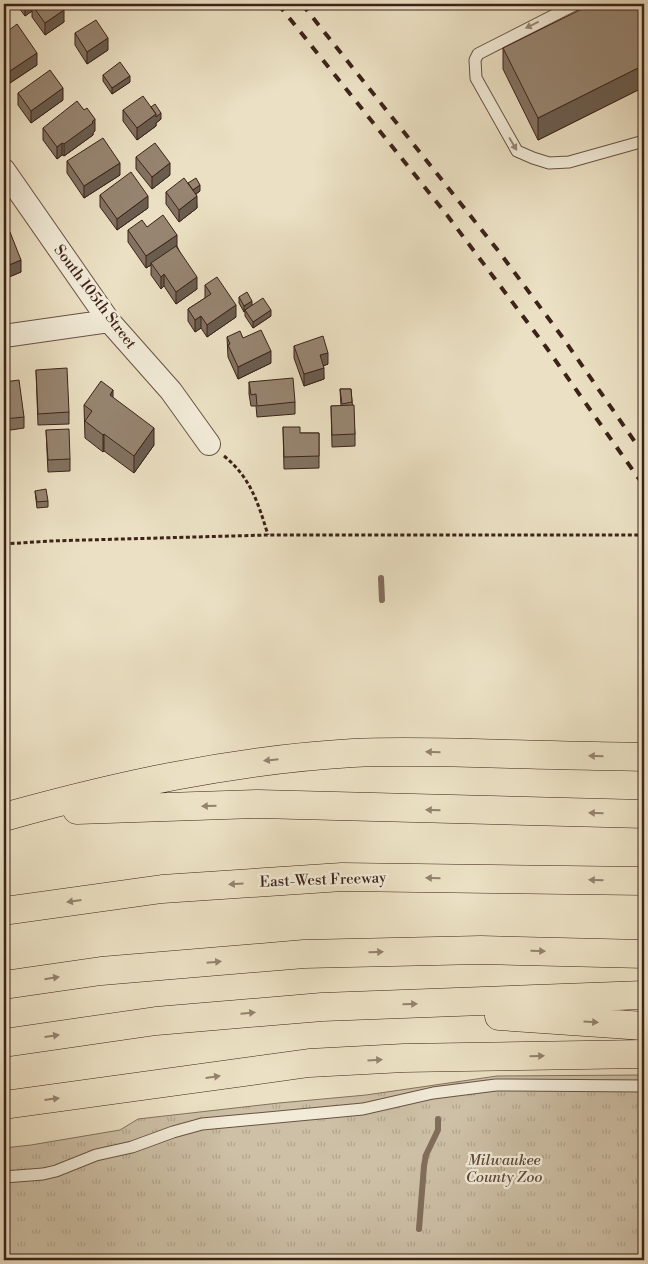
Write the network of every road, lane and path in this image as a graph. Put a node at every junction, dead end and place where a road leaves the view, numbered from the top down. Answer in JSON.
{"nodes":[{"id":1,"x":576,"y":4,"type":"edge"},
{"id":2,"x":644,"y":142,"type":"edge"},
{"id":3,"x":4,"y":170,"type":"edge"},
{"id":4,"x":109,"y":321,"type":"junction"},
{"id":5,"x":4,"y":336,"type":"edge"},
{"id":6,"x":209,"y":444,"type":"joint"},
{"id":7,"x":268,"y":535,"type":"junction"},
{"id":8,"x":644,"y":535,"type":"edge"},
{"id":9,"x":4,"y":544,"type":"edge"},
{"id":10,"x":644,"y":757,"type":"edge"},
{"id":11,"x":644,"y":814,"type":"edge"},
{"id":12,"x":4,"y":818,"type":"edge"},
{"id":13,"x":644,"y":881,"type":"edge"},
{"id":14,"x":4,"y":911,"type":"edge"},
{"id":15,"x":644,"y":954,"type":"edge"},
{"id":16,"x":4,"y":986,"type":"edge"},
{"id":17,"x":644,"y":995,"type":"edge"},
{"id":18,"x":439,"y":1004,"type":"junction"},
{"id":19,"x":644,"y":1026,"type":"edge"},
{"id":20,"x":4,"y":1043,"type":"edge"},
{"id":21,"x":644,"y":1054,"type":"edge"},
{"id":22,"x":644,"y":1086,"type":"edge"},
{"id":23,"x":4,"y":1105,"type":"edge"},
{"id":24,"x":4,"y":1176,"type":"edge"}],
"edges":[{"from":1,"to":2,"type":"lane","one_way":true},
{"from":3,"to":4,"type":"street","name":"South 105th Street"},
{"from":4,"to":5,"type":"street"},
{"from":4,"to":6,"type":"street","name":"South 105th Street"},
{"from":6,"to":7,"type":"path"},
{"from":7,"to":8,"type":"path"},
{"from":7,"to":9,"type":"path"},
{"from":10,"to":12,"type":"highway","one_way":true},
{"from":11,"to":12,"type":"highway","one_way":true},
{"from":13,"to":14,"type":"highway","name":"East-West Freeway","one_way":true},
{"from":16,"to":15,"type":"highway","one_way":true},
{"from":17,"to":18,"type":"highway"},
{"from":18,"to":19,"type":"highway","one_way":true},
{"from":20,"to":18,"type":"highway","one_way":true},
{"from":23,"to":21,"type":"highway","one_way":true},
{"from":22,"to":24,"type":"lane"}]}
